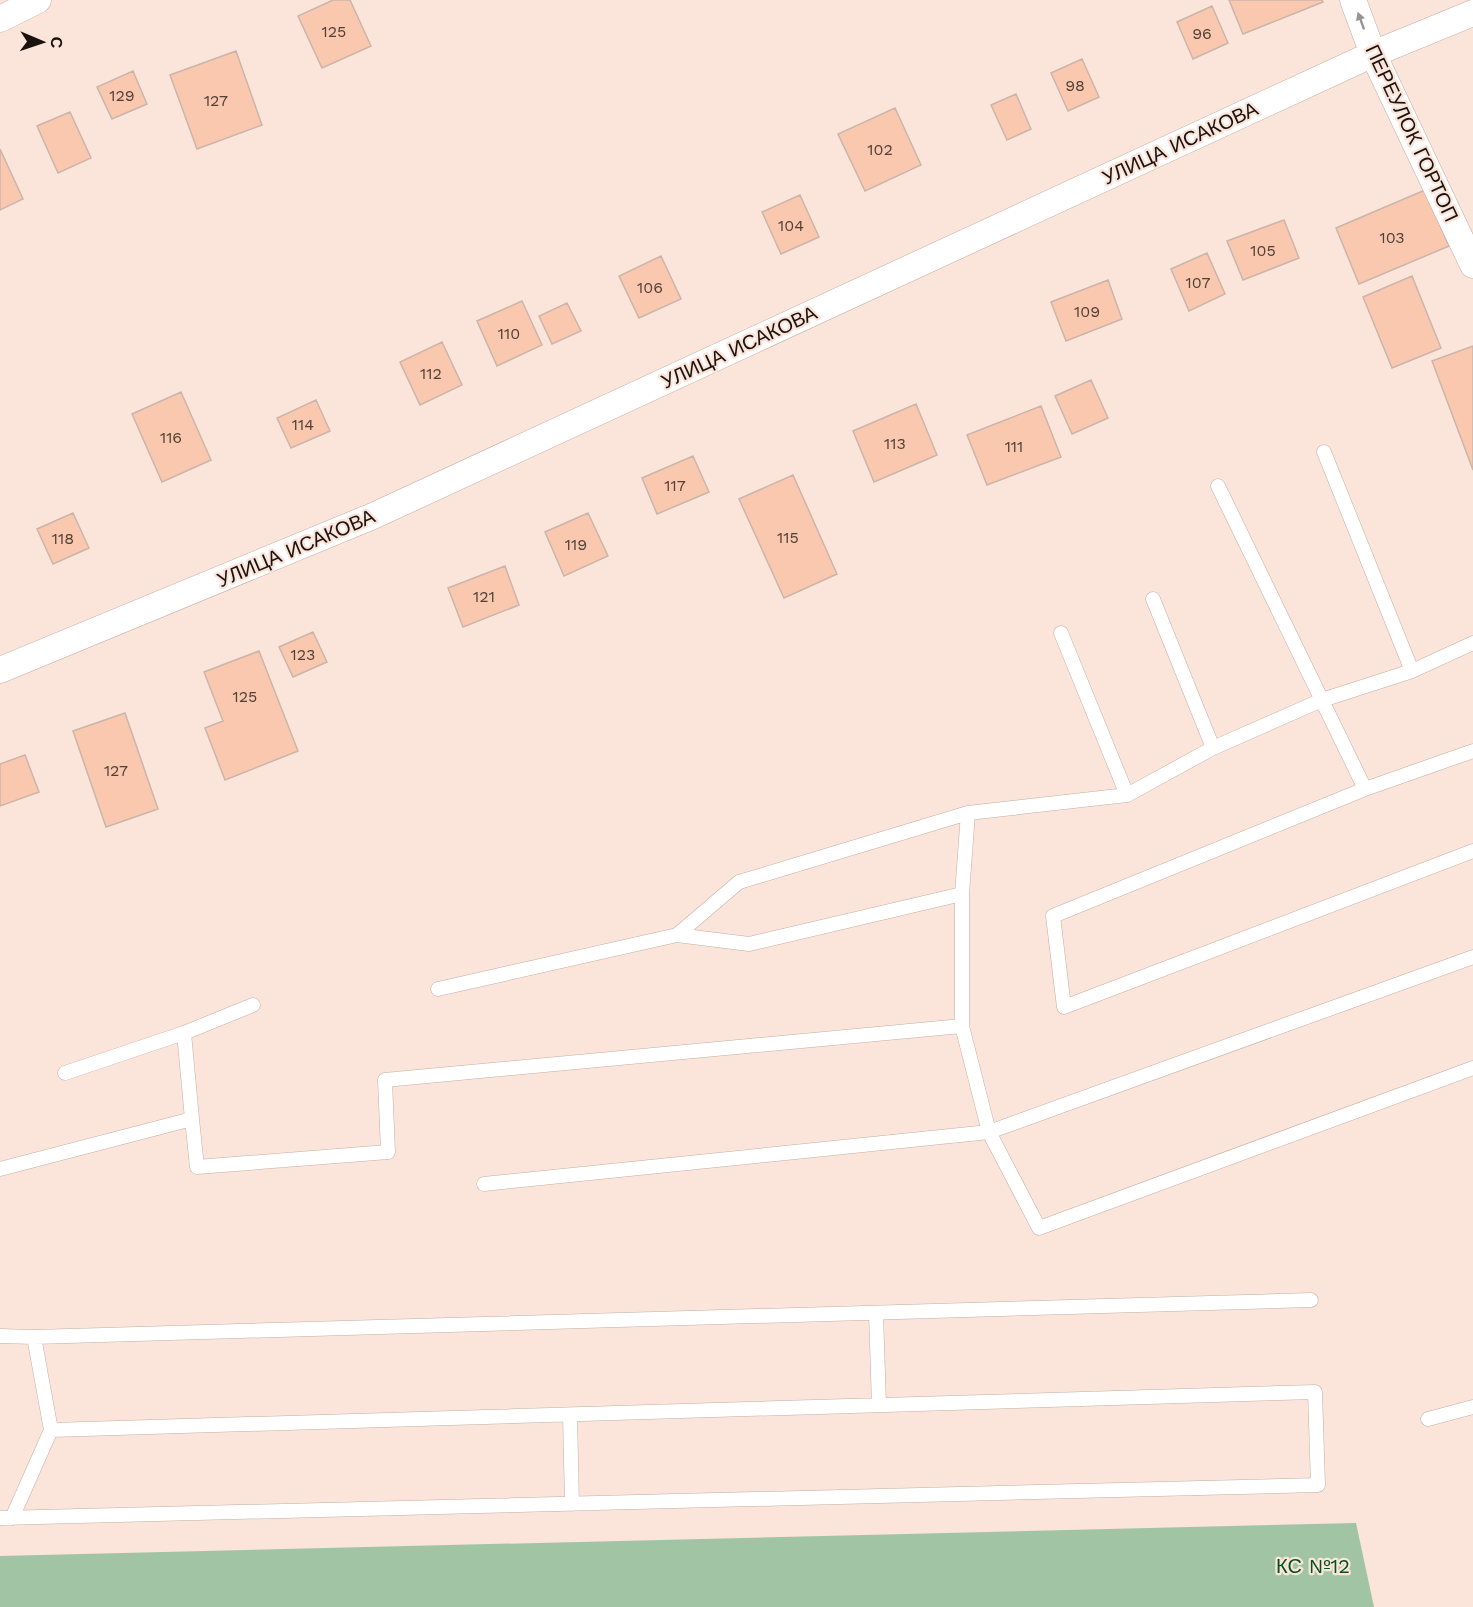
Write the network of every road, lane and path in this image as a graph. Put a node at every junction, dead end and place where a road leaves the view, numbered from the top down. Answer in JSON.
{"nodes":[{"id":1,"x":38,"y":0,"type":"edge"},
{"id":2,"x":1353,"y":0,"type":"edge"},
{"id":3,"x":1473,"y":13,"type":"edge"},
{"id":4,"x":0,"y":19,"type":"edge"},
{"id":5,"x":1373,"y":54,"type":"junction"},
{"id":6,"x":1473,"y":266,"type":"edge"},
{"id":7,"x":1324,"y":452,"type":"dead end"},
{"id":8,"x":1218,"y":486,"type":"dead end"},
{"id":9,"x":1153,"y":599,"type":"dead end"},
{"id":10,"x":1061,"y":633,"type":"dead end"},
{"id":11,"x":1473,"y":643,"type":"edge"},
{"id":12,"x":0,"y":670,"type":"edge"},
{"id":13,"x":1412,"y":671,"type":"junction"},
{"id":14,"x":1322,"y":700,"type":"junction"},
{"id":15,"x":1214,"y":748,"type":"junction"},
{"id":16,"x":1473,"y":751,"type":"edge"},
{"id":17,"x":1365,"y":789,"type":"junction"},
{"id":18,"x":1127,"y":795,"type":"junction"},
{"id":19,"x":968,"y":813,"type":"junction"},
{"id":20,"x":1473,"y":851,"type":"edge"},
{"id":21,"x":962,"y":894,"type":"junction"},
{"id":22,"x":677,"y":935,"type":"junction"},
{"id":23,"x":1473,"y":957,"type":"edge"},
{"id":24,"x":438,"y":989,"type":"dead end"},
{"id":25,"x":254,"y":1005,"type":"dead end"},
{"id":26,"x":962,"y":1026,"type":"junction"},
{"id":27,"x":184,"y":1033,"type":"junction"},
{"id":28,"x":1473,"y":1068,"type":"edge"},
{"id":29,"x":65,"y":1073,"type":"dead end"},
{"id":30,"x":192,"y":1119,"type":"junction"},
{"id":31,"x":989,"y":1132,"type":"junction"},
{"id":32,"x":0,"y":1169,"type":"edge"},
{"id":33,"x":484,"y":1184,"type":"dead end"},
{"id":34,"x":1311,"y":1300,"type":"dead end"},
{"id":35,"x":876,"y":1313,"type":"junction"},
{"id":36,"x":0,"y":1336,"type":"edge"},
{"id":37,"x":34,"y":1337,"type":"junction"},
{"id":38,"x":879,"y":1406,"type":"junction"},
{"id":39,"x":1473,"y":1407,"type":"edge"},
{"id":40,"x":570,"y":1415,"type":"junction"},
{"id":41,"x":1428,"y":1419,"type":"dead end"},
{"id":42,"x":51,"y":1430,"type":"junction"},
{"id":43,"x":572,"y":1504,"type":"junction"},
{"id":44,"x":6,"y":1518,"type":"edge"}],
"edges":[{"from":1,"to":4,"type":"street"},
{"from":5,"to":2,"type":"street","name":"ПЕРЕУЛОК ГОРТОП","one_way":true},
{"from":3,"to":5,"type":"street","name":"УЛИЦА ИСАКОВА"},
{"from":5,"to":6,"type":"street","name":"ПЕРЕУЛОК ГОРТОП"},
{"from":5,"to":12,"type":"street","name":"УЛИЦА ИСАКОВА"},
{"from":7,"to":13,"type":"lane"},
{"from":8,"to":14,"type":"lane"},
{"from":9,"to":15,"type":"lane"},
{"from":10,"to":18,"type":"lane"},
{"from":11,"to":13,"type":"lane"},
{"from":13,"to":14,"type":"lane"},
{"from":14,"to":15,"type":"lane"},
{"from":14,"to":17,"type":"lane"},
{"from":15,"to":18,"type":"lane"},
{"from":16,"to":17,"type":"lane"},
{"from":17,"to":20,"type":"lane"},
{"from":18,"to":19,"type":"lane"},
{"from":19,"to":21,"type":"lane"},
{"from":19,"to":22,"type":"lane"},
{"from":21,"to":22,"type":"lane"},
{"from":21,"to":26,"type":"lane"},
{"from":22,"to":24,"type":"lane"},
{"from":23,"to":31,"type":"lane"},
{"from":25,"to":27,"type":"lane"},
{"from":26,"to":30,"type":"lane"},
{"from":26,"to":31,"type":"lane"},
{"from":27,"to":29,"type":"lane"},
{"from":27,"to":30,"type":"lane"},
{"from":28,"to":31,"type":"lane"},
{"from":30,"to":32,"type":"lane"},
{"from":31,"to":33,"type":"lane"},
{"from":34,"to":35,"type":"lane"},
{"from":35,"to":37,"type":"lane"},
{"from":35,"to":38,"type":"lane"},
{"from":36,"to":37,"type":"lane"},
{"from":37,"to":42,"type":"lane"},
{"from":38,"to":40,"type":"lane"},
{"from":38,"to":43,"type":"lane"},
{"from":39,"to":41,"type":"lane"},
{"from":40,"to":42,"type":"lane"},
{"from":40,"to":43,"type":"lane"},
{"from":42,"to":44,"type":"lane"},
{"from":43,"to":44,"type":"lane"}]}
